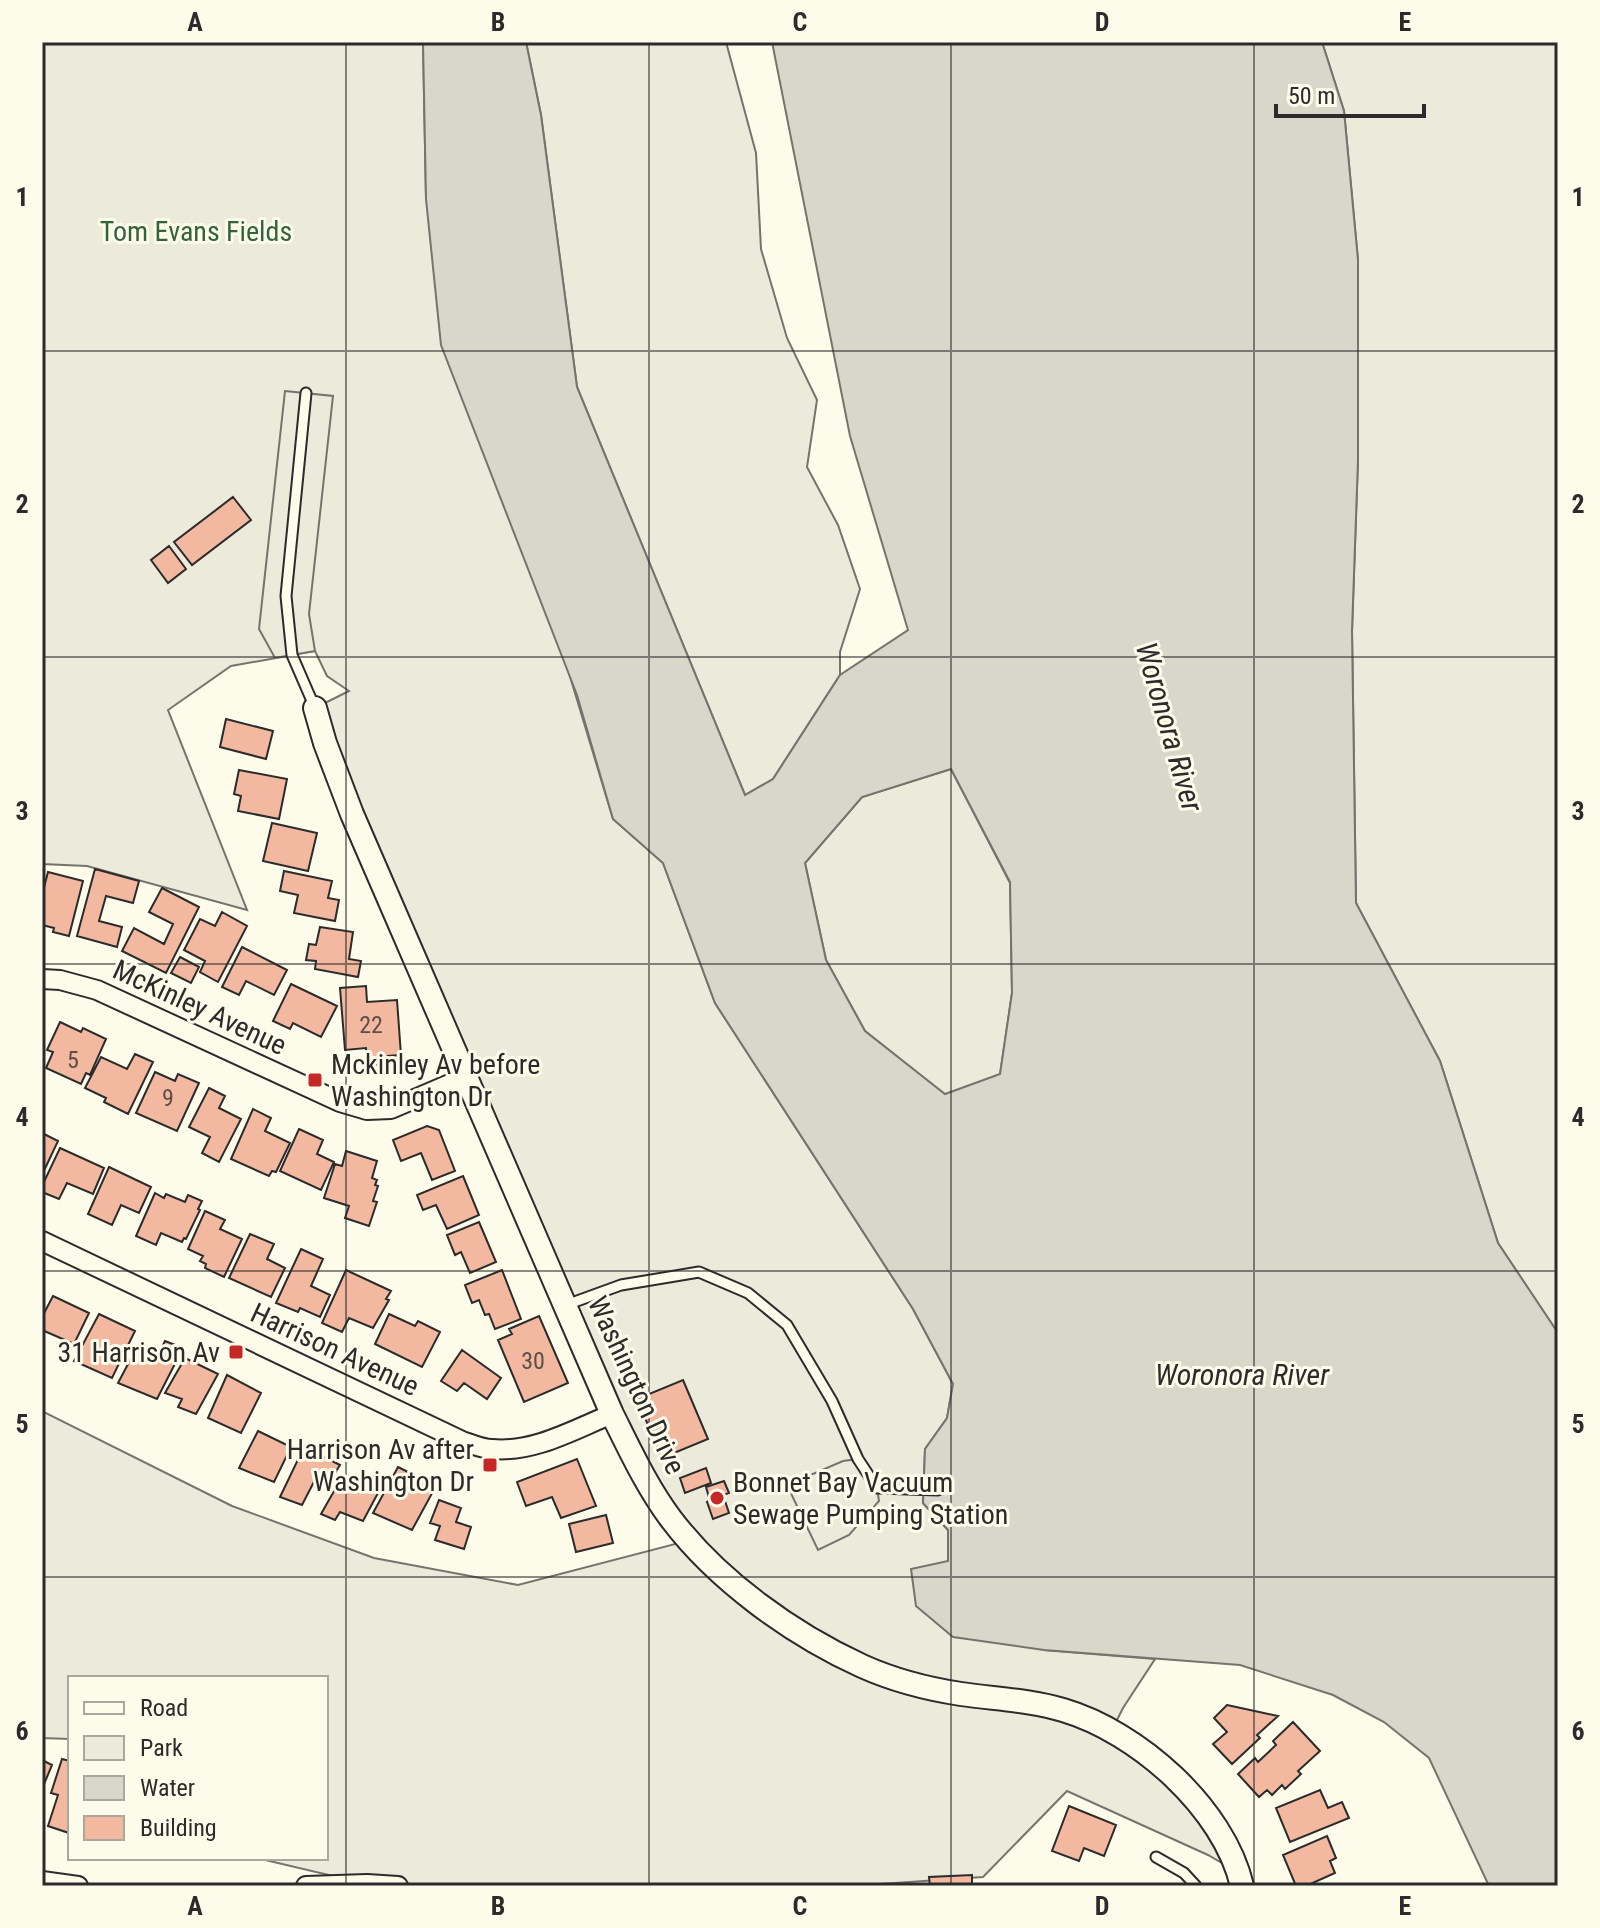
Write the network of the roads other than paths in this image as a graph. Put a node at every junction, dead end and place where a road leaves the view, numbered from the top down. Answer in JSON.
{"nodes":[{"id":1,"x":306,"y":393,"type":"dead end"},
{"id":2,"x":315,"y":708,"type":"joint"},
{"id":3,"x":42,"y":979,"type":"edge"},
{"id":4,"x":466,"y":1077,"type":"junction"},
{"id":5,"x":42,"y":1241,"type":"edge"},
{"id":6,"x":566,"y":1305,"type":"junction"},
{"id":7,"x":612,"y":1414,"type":"junction"},
{"id":8,"x":938,"y":1490,"type":"dead end"},
{"id":9,"x":1156,"y":1857,"type":"dead end"},
{"id":10,"x":42,"y":1881,"type":"edge"},
{"id":11,"x":78,"y":1886,"type":"edge"},
{"id":12,"x":306,"y":1886,"type":"edge"},
{"id":13,"x":398,"y":1886,"type":"edge"},
{"id":14,"x":1196,"y":1886,"type":"edge"},
{"id":15,"x":1242,"y":1886,"type":"edge"}],
"edges":[{"from":1,"to":2,"type":"lane"},
{"from":2,"to":4,"type":"street","name":"Washington Drive"},
{"from":3,"to":4,"type":"street","name":"McKinley Avenue"},
{"from":4,"to":6,"type":"street","name":"Washington Drive"},
{"from":5,"to":7,"type":"street","name":"Harrison Avenue"},
{"from":6,"to":7,"type":"street","name":"Washington Drive"},
{"from":6,"to":8,"type":"lane"},
{"from":7,"to":15,"type":"street","name":"Washington Drive"},
{"from":9,"to":14,"type":"lane"},
{"from":10,"to":11,"type":"street"},
{"from":12,"to":13,"type":"street"}]}
